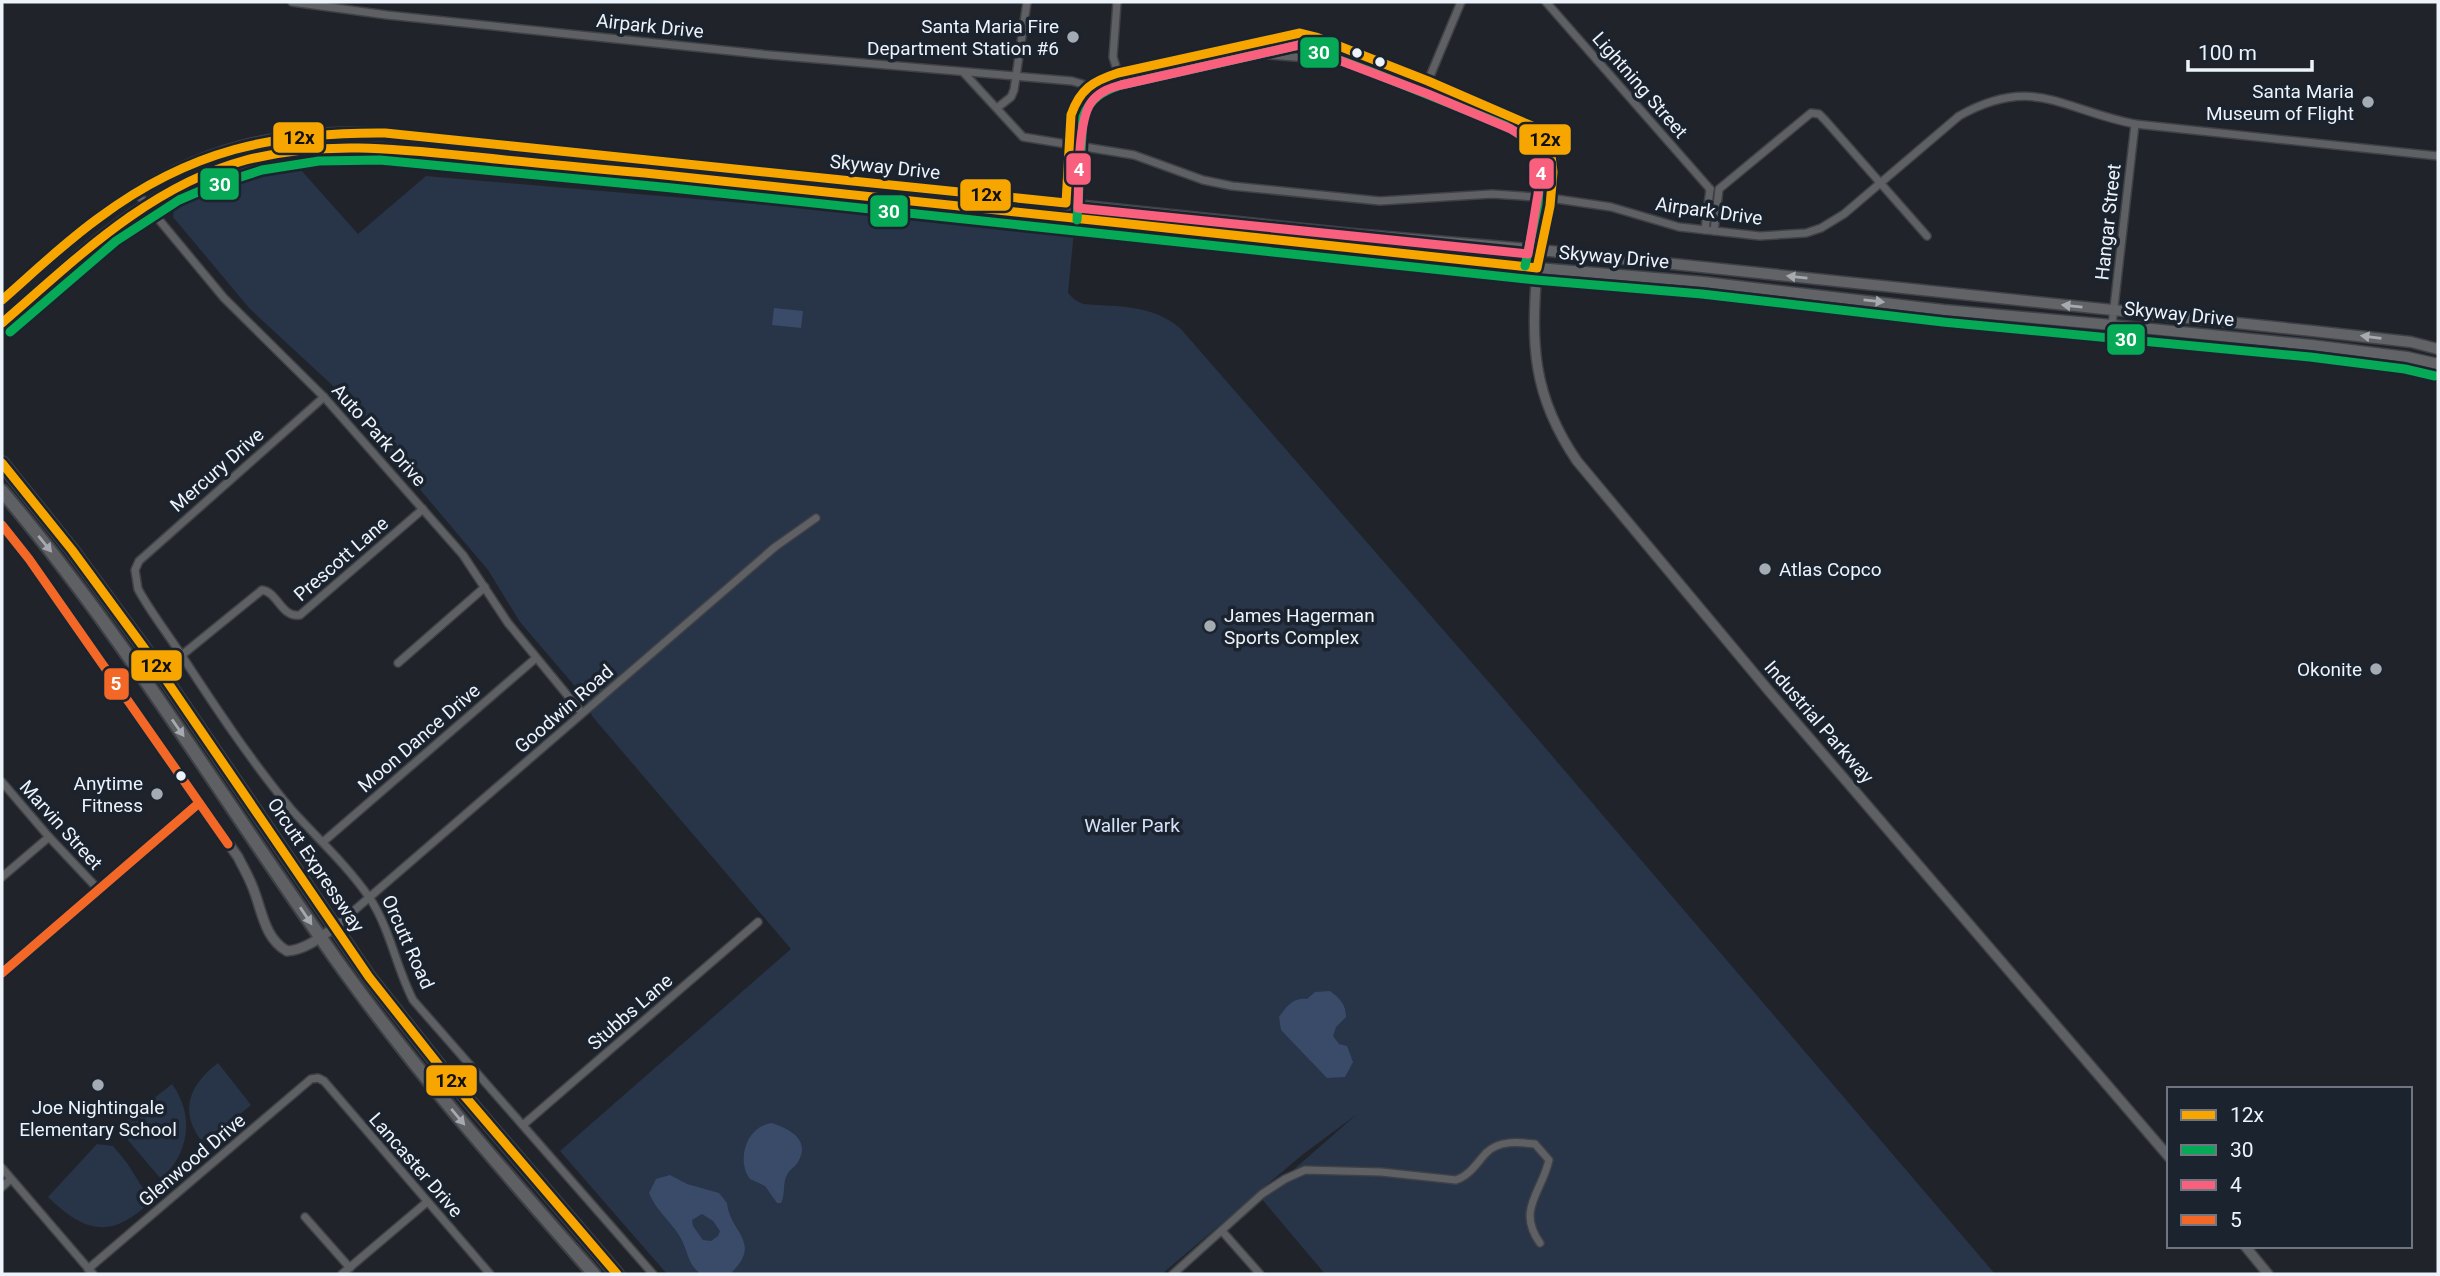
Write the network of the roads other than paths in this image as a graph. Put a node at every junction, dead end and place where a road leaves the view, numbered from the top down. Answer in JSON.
{"nodes":[{"id":1,"x":292,"y":2,"type":"edge"},
{"id":2,"x":1027,"y":2,"type":"edge"},
{"id":3,"x":1117,"y":2,"type":"edge"},
{"id":4,"x":1461,"y":2,"type":"edge"},
{"id":5,"x":1546,"y":2,"type":"edge"},
{"id":6,"x":1213,"y":50,"type":"junction"},
{"id":7,"x":1385,"y":64,"type":"junction"},
{"id":8,"x":964,"y":73,"type":"junction"},
{"id":9,"x":1118,"y":73,"type":"junction"},
{"id":10,"x":1016,"y":77,"type":"junction"},
{"id":11,"x":1428,"y":81,"type":"junction"},
{"id":12,"x":1089,"y":86,"type":"junction"},
{"id":13,"x":997,"y":108,"type":"junction"},
{"id":14,"x":2135,"y":124,"type":"junction"},
{"id":15,"x":1069,"y":145,"type":"junction"},
{"id":16,"x":2438,"y":156,"type":"edge"},
{"id":17,"x":1881,"y":183,"type":"junction"},
{"id":18,"x":1710,"y":188,"type":"junction"},
{"id":19,"x":1719,"y":189,"type":"junction"},
{"id":20,"x":136,"y":192,"type":"junction"},
{"id":21,"x":1550,"y":198,"type":"junction"},
{"id":22,"x":1066,"y":203,"type":"junction"},
{"id":23,"x":146,"y":205,"type":"junction"},
{"id":24,"x":1065,"y":219,"type":"junction"},
{"id":25,"x":1705,"y":230,"type":"junction"},
{"id":26,"x":1714,"y":232,"type":"junction"},
{"id":27,"x":1927,"y":236,"type":"dead end"},
{"id":28,"x":1540,"y":250,"type":"junction"},
{"id":29,"x":1537,"y":268,"type":"junction"},
{"id":30,"x":2,"y":300,"type":"edge"},
{"id":31,"x":2114,"y":311,"type":"junction"},
{"id":32,"x":2,"y":323,"type":"edge"},
{"id":33,"x":2112,"y":324,"type":"junction"},
{"id":34,"x":2438,"y":349,"type":"edge"},
{"id":35,"x":2438,"y":364,"type":"edge"},
{"id":36,"x":324,"y":397,"type":"junction"},
{"id":37,"x":2,"y":463,"type":"edge"},
{"id":38,"x":2,"y":491,"type":"edge"},
{"id":39,"x":423,"y":509,"type":"junction"},
{"id":40,"x":816,"y":518,"type":"dead end"},
{"id":41,"x":2,"y":525,"type":"edge"},
{"id":42,"x":135,"y":570,"type":"joint"},
{"id":43,"x":485,"y":587,"type":"junction"},
{"id":44,"x":182,"y":655,"type":"junction"},
{"id":45,"x":536,"y":658,"type":"junction"},
{"id":46,"x":398,"y":663,"type":"dead end"},
{"id":47,"x":582,"y":713,"type":"junction"},
{"id":48,"x":2,"y":782,"type":"edge"},
{"id":49,"x":199,"y":803,"type":"junction"},
{"id":50,"x":49,"y":837,"type":"junction"},
{"id":51,"x":323,"y":842,"type":"junction"},
{"id":52,"x":2,"y":877,"type":"edge"},
{"id":53,"x":98,"y":889,"type":"junction"},
{"id":54,"x":370,"y":899,"type":"junction"},
{"id":55,"x":758,"y":922,"type":"dead end"},
{"id":56,"x":335,"y":927,"type":"junction"},
{"id":57,"x":320,"y":938,"type":"junction"},
{"id":58,"x":2,"y":973,"type":"edge"},
{"id":59,"x":318,"y":1078,"type":"joint"},
{"id":60,"x":523,"y":1125,"type":"junction"},
{"id":61,"x":2167,"y":1155,"type":"edge"},
{"id":62,"x":2,"y":1168,"type":"edge"},
{"id":63,"x":11,"y":1179,"type":"junction"},
{"id":64,"x":2,"y":1187,"type":"edge"},
{"id":65,"x":427,"y":1202,"type":"junction"},
{"id":66,"x":305,"y":1217,"type":"dead end"},
{"id":67,"x":1222,"y":1231,"type":"junction"},
{"id":68,"x":1540,"y":1243,"type":"dead end"},
{"id":69,"x":2247,"y":1248,"type":"edge"},
{"id":70,"x":350,"y":1268,"type":"junction"},
{"id":71,"x":91,"y":1271,"type":"edge"},
{"id":72,"x":342,"y":1274,"type":"edge"},
{"id":73,"x":490,"y":1274,"type":"edge"},
{"id":74,"x":594,"y":1274,"type":"edge"},
{"id":75,"x":617,"y":1274,"type":"edge"},
{"id":76,"x":653,"y":1274,"type":"edge"},
{"id":77,"x":1174,"y":1274,"type":"edge"},
{"id":78,"x":1260,"y":1274,"type":"edge"},
{"id":79,"x":2268,"y":1274,"type":"edge"}],
"edges":[{"from":1,"to":8,"type":"street","name":"Airpark Drive"},
{"from":2,"to":10,"type":"street"},
{"from":3,"to":9,"type":"street"},
{"from":4,"to":11,"type":"street"},
{"from":5,"to":18,"type":"street","name":"Lightning Street"},
{"from":6,"to":7,"type":"street"},
{"from":6,"to":7,"type":"street"},
{"from":6,"to":9,"type":"street"},
{"from":7,"to":11,"type":"street"},
{"from":8,"to":10,"type":"street","name":"Airpark Drive"},
{"from":8,"to":13,"type":"street","name":"Airpark Drive"},
{"from":9,"to":12,"type":"street"},
{"from":10,"to":12,"type":"street","name":"Airpark Drive"},
{"from":10,"to":13,"type":"street"},
{"from":11,"to":21,"type":"street"},
{"from":12,"to":15,"type":"street"},
{"from":13,"to":15,"type":"street","name":"Airpark Drive"},
{"from":14,"to":16,"type":"street","name":"Airpark Drive"},
{"from":14,"to":17,"type":"street","name":"Airpark Drive"},
{"from":14,"to":31,"type":"street","name":"Hangar Street"},
{"from":15,"to":21,"type":"street","name":"Airpark Drive"},
{"from":15,"to":22,"type":"street"},
{"from":17,"to":19,"type":"street"},
{"from":17,"to":26,"type":"street","name":"Airpark Drive"},
{"from":17,"to":27,"type":"street"},
{"from":18,"to":19,"type":"street"},
{"from":18,"to":25,"type":"street"},
{"from":19,"to":26,"type":"street"},
{"from":20,"to":22,"type":"main road","name":"Skyway Drive"},
{"from":20,"to":23,"type":"street","name":"Auto Park Drive"},
{"from":20,"to":30,"type":"main road","name":"Skyway Drive"},
{"from":21,"to":25,"type":"street","name":"Airpark Drive"},
{"from":21,"to":28,"type":"street"},
{"from":22,"to":24,"type":"street"},
{"from":22,"to":28,"type":"main road","name":"Skyway Drive"},
{"from":23,"to":24,"type":"main road","name":"Skyway Drive"},
{"from":23,"to":32,"type":"main road","name":"Skyway Drive"},
{"from":23,"to":36,"type":"street","name":"Auto Park Drive"},
{"from":24,"to":29,"type":"main road","name":"Skyway Drive"},
{"from":25,"to":26,"type":"street","name":"Airpark Drive"},
{"from":28,"to":29,"type":"street"},
{"from":31,"to":28,"type":"main road","name":"Skyway Drive","one_way":true},
{"from":29,"to":33,"type":"main road","name":"Skyway Drive","one_way":true},
{"from":29,"to":61,"type":"street","name":"Industrial Parkway"},
{"from":31,"to":33,"type":"street","name":"Hangar Street"},
{"from":34,"to":31,"type":"main road","name":"Skyway Drive","one_way":true},
{"from":33,"to":35,"type":"main road","name":"Skyway Drive"},
{"from":36,"to":39,"type":"street","name":"Auto Park Drive"},
{"from":36,"to":42,"type":"street","name":"Mercury Drive"},
{"from":37,"to":56,"type":"highway","name":"Orcutt Expressway"},
{"from":38,"to":57,"type":"highway","name":"Orcutt Expressway","one_way":true},
{"from":39,"to":43,"type":"street","name":"Auto Park Drive"},
{"from":39,"to":44,"type":"street","name":"Prescott Lane"},
{"from":40,"to":47,"type":"street","name":"Goodwin Road"},
{"from":41,"to":49,"type":"street"},
{"from":42,"to":44,"type":"street","name":"Orcutt Road"},
{"from":43,"to":45,"type":"street","name":"Auto Park Drive"},
{"from":43,"to":46,"type":"street"},
{"from":44,"to":51,"type":"street","name":"Orcutt Road"},
{"from":45,"to":47,"type":"street","name":"Auto Park Drive"},
{"from":45,"to":51,"type":"street","name":"Moon Dance Drive"},
{"from":47,"to":54,"type":"street","name":"Goodwin Road"},
{"from":48,"to":50,"type":"street","name":"Marvin Street"},
{"from":49,"to":53,"type":"street"},
{"from":49,"to":57,"type":"street"},
{"from":50,"to":52,"type":"street"},
{"from":50,"to":53,"type":"street","name":"Marvin Street"},
{"from":51,"to":54,"type":"street","name":"Orcutt Road"},
{"from":53,"to":58,"type":"street"},
{"from":54,"to":56,"type":"street","name":"Goodwin Road"},
{"from":54,"to":60,"type":"street","name":"Orcutt Road"},
{"from":55,"to":60,"type":"street","name":"Stubbs Lane"},
{"from":56,"to":57,"type":"street"},
{"from":56,"to":75,"type":"highway","name":"Orcutt Expressway"},
{"from":57,"to":74,"type":"highway","name":"Orcutt Expressway","one_way":true},
{"from":59,"to":65,"type":"street","name":"Lancaster Drive"},
{"from":59,"to":71,"type":"street","name":"Glenwood Drive"},
{"from":60,"to":76,"type":"street","name":"Orcutt Road"},
{"from":62,"to":63,"type":"street"},
{"from":63,"to":64,"type":"street"},
{"from":63,"to":71,"type":"street"},
{"from":65,"to":70,"type":"street"},
{"from":65,"to":73,"type":"street","name":"Lancaster Drive"},
{"from":66,"to":70,"type":"street"},
{"from":67,"to":68,"type":"street"},
{"from":67,"to":77,"type":"street"},
{"from":67,"to":78,"type":"street"},
{"from":69,"to":79,"type":"street"},
{"from":70,"to":72,"type":"street"}]}
